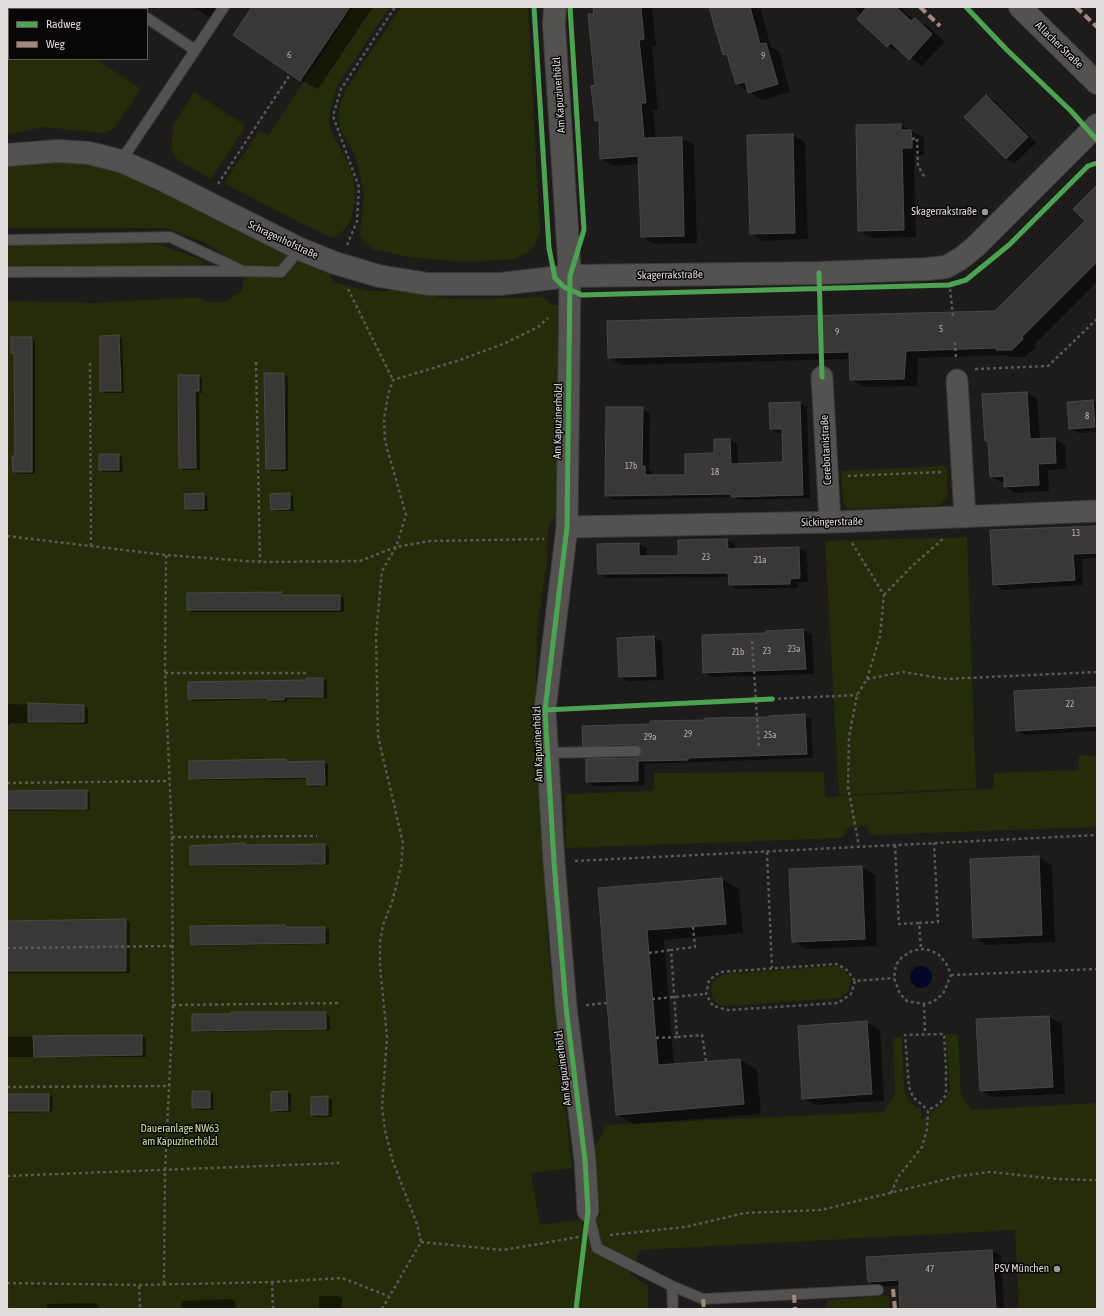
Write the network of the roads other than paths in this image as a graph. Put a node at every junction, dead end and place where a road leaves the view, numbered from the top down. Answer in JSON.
{"nodes":[{"id":1,"x":224,"y":7,"type":"edge"},
{"id":2,"x":555,"y":7,"type":"edge"},
{"id":3,"x":1020,"y":7,"type":"edge"},
{"id":4,"x":148,"y":19,"type":"edge"},
{"id":5,"x":195,"y":50,"type":"junction"},
{"id":6,"x":1097,"y":83,"type":"edge"},
{"id":7,"x":1097,"y":125,"type":"edge"},
{"id":8,"x":7,"y":155,"type":"edge"},
{"id":9,"x":121,"y":161,"type":"junction"},
{"id":10,"x":7,"y":240,"type":"edge"},
{"id":11,"x":300,"y":249,"type":"junction"},
{"id":12,"x":243,"y":271,"type":"junction"},
{"id":13,"x":7,"y":272,"type":"edge"},
{"id":14,"x":570,"y":276,"type":"junction"},
{"id":15,"x":964,"y":374,"type":"road end"},
{"id":16,"x":822,"y":377,"type":"dead end"},
{"id":17,"x":1097,"y":511,"type":"edge"},
{"id":18,"x":965,"y":517,"type":"junction"},
{"id":19,"x":833,"y":522,"type":"junction"},
{"id":20,"x":565,"y":536,"type":"junction"},
{"id":21,"x":636,"y":751,"type":"dead end"},
{"id":22,"x":548,"y":753,"type":"junction"},
{"id":23,"x":588,"y":1211,"type":"joint"},
{"id":24,"x":672,"y":1286,"type":"junction"},
{"id":25,"x":878,"y":1290,"type":"dead end"},
{"id":26,"x":673,"y":1309,"type":"edge"}],
"edges":[{"from":1,"to":5,"type":"lane"},
{"from":2,"to":14,"type":"street","name":"Am Kapuzinerhölzl"},
{"from":3,"to":6,"type":"main road","name":"Allacher Straße"},
{"from":4,"to":5,"type":"lane"},
{"from":5,"to":9,"type":"lane"},
{"from":7,"to":14,"type":"street","name":"Skagerrakstraße"},
{"from":8,"to":9,"type":"street","name":"Schragenhofstraße"},
{"from":9,"to":11,"type":"street","name":"Schragenhofstraße"},
{"from":10,"to":12,"type":"lane"},
{"from":11,"to":12,"type":"lane"},
{"from":11,"to":14,"type":"street","name":"Schragenhofstraße"},
{"from":12,"to":13,"type":"lane"},
{"from":14,"to":20,"type":"street","name":"Am Kapuzinerhölzl"},
{"from":15,"to":18,"type":"street"},
{"from":16,"to":19,"type":"street","name":"Cerebotanistraße"},
{"from":17,"to":18,"type":"street","name":"Sickingerstraße"},
{"from":18,"to":19,"type":"street","name":"Sickingerstraße"},
{"from":19,"to":20,"type":"street","name":"Sickingerstraße"},
{"from":20,"to":22,"type":"street","name":"Am Kapuzinerhölzl"},
{"from":21,"to":22,"type":"lane"},
{"from":22,"to":23,"type":"street","name":"Am Kapuzinerhölzl"},
{"from":23,"to":24,"type":"lane"},
{"from":24,"to":25,"type":"lane"},
{"from":24,"to":26,"type":"lane"}]}
